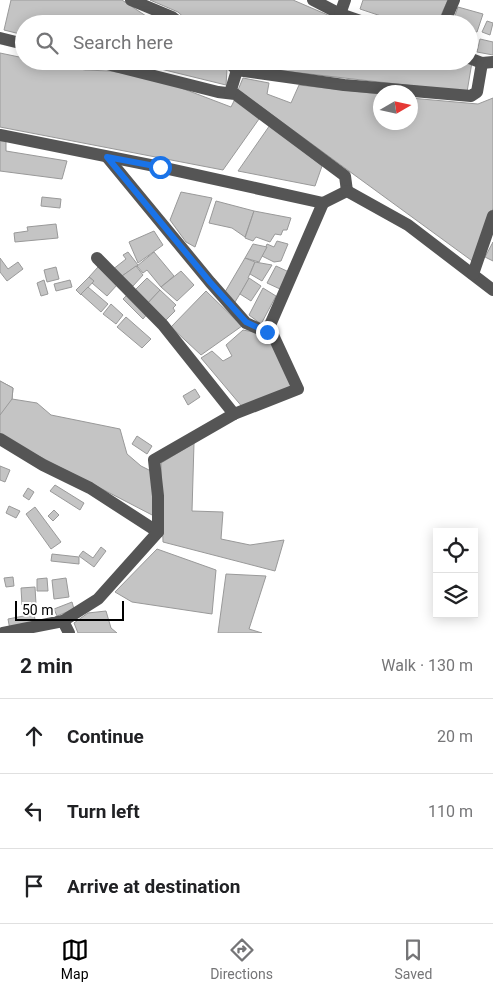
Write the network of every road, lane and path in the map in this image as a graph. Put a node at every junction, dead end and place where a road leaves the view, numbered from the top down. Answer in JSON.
{"nodes":[{"id":1,"x":131,"y":0,"type":"edge"},
{"id":2,"x":313,"y":0,"type":"edge"},
{"id":3,"x":345,"y":0,"type":"edge"},
{"id":4,"x":454,"y":0,"type":"edge"},
{"id":5,"x":340,"y":14,"type":"junction"},
{"id":6,"x":167,"y":15,"type":"edge"},
{"id":7,"x":343,"y":15,"type":"edge"},
{"id":8,"x":448,"y":15,"type":"edge"},
{"id":9,"x":0,"y":38,"type":"edge"},
{"id":10,"x":15,"y":42,"type":"edge"},
{"id":11,"x":488,"y":62,"type":"edge"},
{"id":12,"x":131,"y":70,"type":"edge"},
{"id":13,"x":232,"y":70,"type":"edge"},
{"id":14,"x":256,"y":70,"type":"edge"},
{"id":15,"x":230,"y":93,"type":"junction"},
{"id":16,"x":0,"y":135,"type":"edge"},
{"id":17,"x":107,"y":157,"type":"junction"},
{"id":18,"x":347,"y":191,"type":"junction"},
{"id":19,"x":323,"y":203,"type":"junction"},
{"id":20,"x":493,"y":216,"type":"edge"},
{"id":21,"x":97,"y":258,"type":"dead end"},
{"id":22,"x":473,"y":274,"type":"junction"},
{"id":23,"x":493,"y":290,"type":"edge"},
{"id":24,"x":267,"y":332,"type":"junction"},
{"id":25,"x":234,"y":414,"type":"junction"},
{"id":26,"x":0,"y":439,"type":"edge"},
{"id":27,"x":158,"y":532,"type":"junction"},
{"id":28,"x":63,"y":621,"type":"junction"},
{"id":29,"x":4,"y":633,"type":"edge"},
{"id":30,"x":69,"y":633,"type":"edge"}],
"edges":[{"from":1,"to":6,"type":"street"},
{"from":2,"to":5,"type":"street"},
{"from":3,"to":5,"type":"street"},
{"from":4,"to":8,"type":"street"},
{"from":5,"to":7,"type":"street"},
{"from":9,"to":10,"type":"street"},
{"from":11,"to":14,"type":"street"},
{"from":12,"to":15,"type":"street"},
{"from":13,"to":15,"type":"street"},
{"from":15,"to":18,"type":"street"},
{"from":16,"to":17,"type":"street"},
{"from":17,"to":19,"type":"street"},
{"from":17,"to":24,"type":"street"},
{"from":18,"to":19,"type":"street"},
{"from":18,"to":22,"type":"street"},
{"from":19,"to":24,"type":"street"},
{"from":20,"to":22,"type":"street"},
{"from":21,"to":25,"type":"street"},
{"from":22,"to":23,"type":"street"},
{"from":24,"to":25,"type":"street"},
{"from":25,"to":27,"type":"street"},
{"from":26,"to":27,"type":"street"},
{"from":27,"to":28,"type":"street"},
{"from":28,"to":29,"type":"street"},
{"from":28,"to":30,"type":"street"}]}
